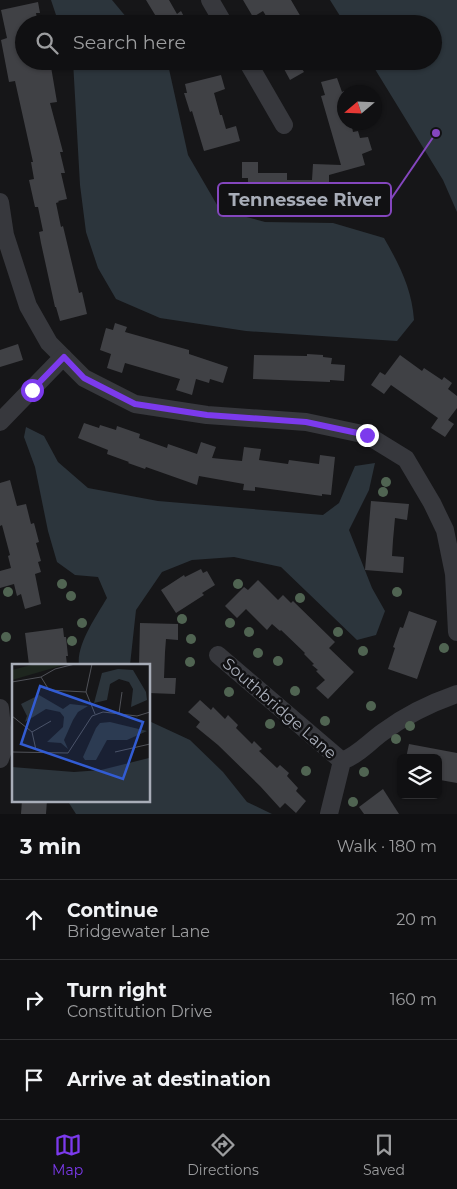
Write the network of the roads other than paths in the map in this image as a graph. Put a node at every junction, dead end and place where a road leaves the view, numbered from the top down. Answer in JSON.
{"nodes":[{"id":1,"x":210,"y":0,"type":"edge"},
{"id":2,"x":219,"y":15,"type":"edge"},
{"id":3,"x":252,"y":70,"type":"edge"},
{"id":4,"x":284,"y":125,"type":"dead end"},
{"id":5,"x":0,"y":202,"type":"edge"},
{"id":6,"x":64,"y":357,"type":"junction"},
{"id":7,"x":0,"y":422,"type":"edge"},
{"id":8,"x":457,"y":632,"type":"edge"},
{"id":9,"x":218,"y":654,"type":"dead end"},
{"id":10,"x":457,"y":694,"type":"edge"},
{"id":11,"x":0,"y":708,"type":"edge"},
{"id":12,"x":0,"y":759,"type":"edge"},
{"id":13,"x":342,"y":761,"type":"junction"},
{"id":14,"x":329,"y":814,"type":"edge"}],
"edges":[{"from":1,"to":2,"type":"street"},
{"from":3,"to":4,"type":"street"},
{"from":5,"to":6,"type":"street"},
{"from":6,"to":7,"type":"street"},
{"from":6,"to":8,"type":"street"},
{"from":9,"to":13,"type":"street","name":"Southbridge Lane"},
{"from":10,"to":13,"type":"street"},
{"from":11,"to":12,"type":"street"},
{"from":13,"to":14,"type":"street"}]}
